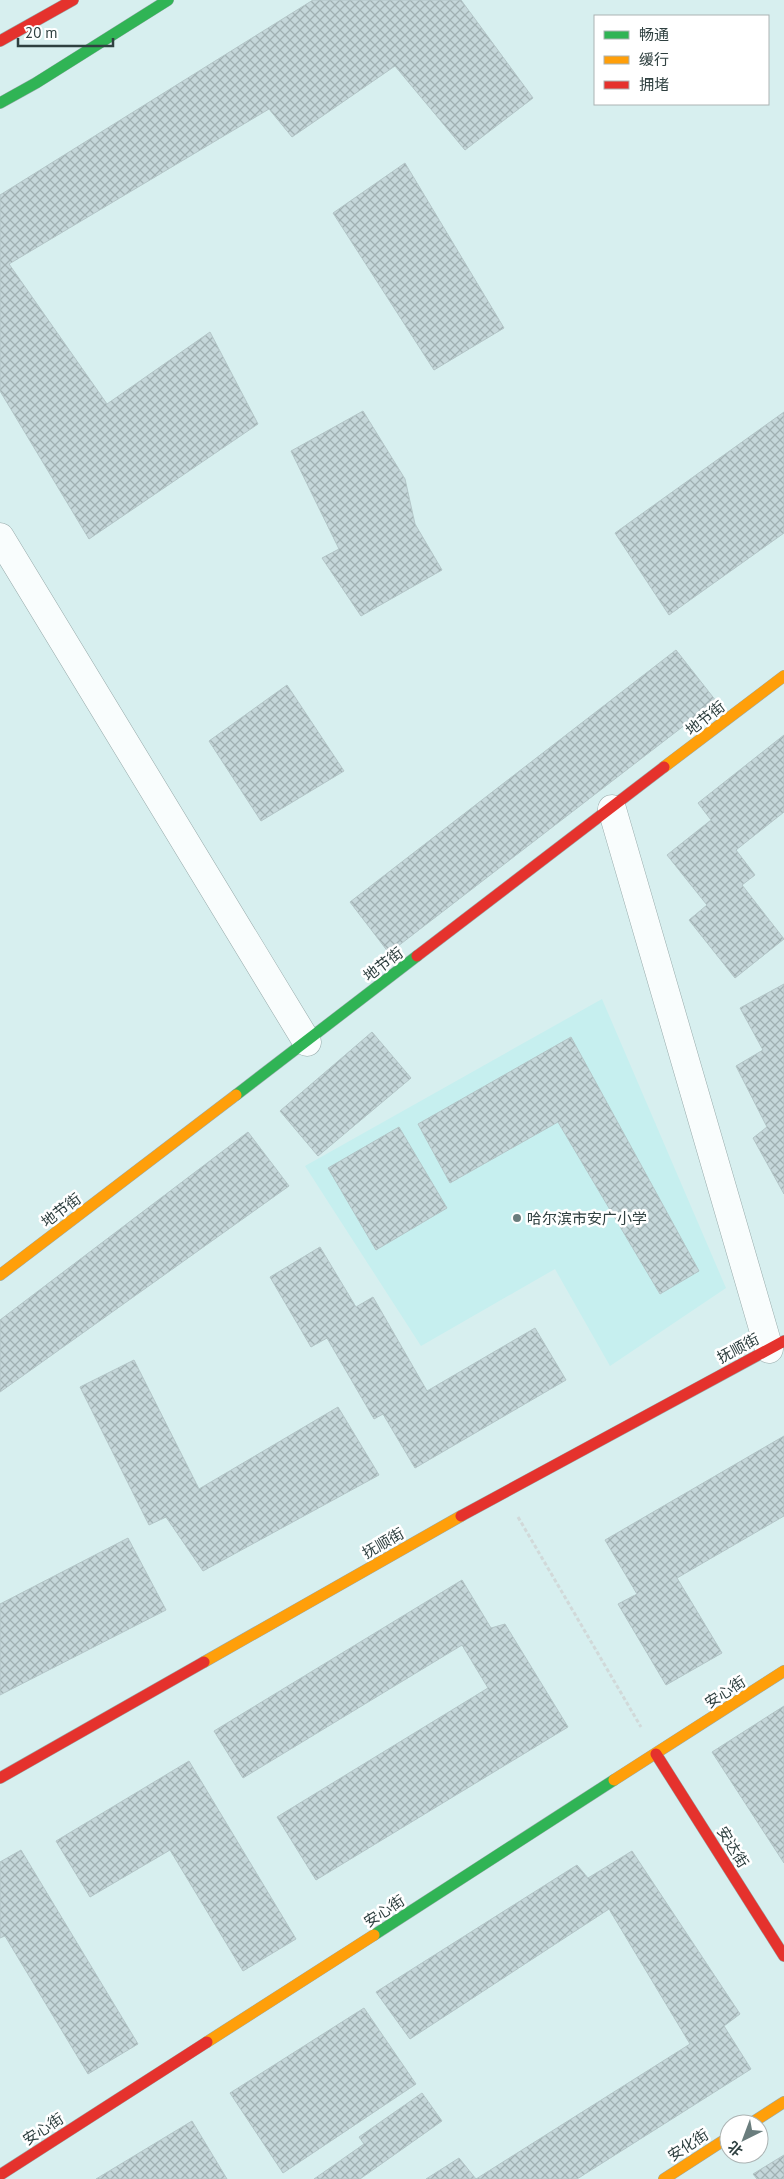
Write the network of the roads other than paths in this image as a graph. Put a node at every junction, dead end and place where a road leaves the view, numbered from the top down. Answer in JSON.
{"nodes":[{"id":1,"x":73,"y":0,"type":"edge"},
{"id":2,"x":168,"y":0,"type":"edge"},
{"id":3,"x":0,"y":41,"type":"edge"},
{"id":4,"x":0,"y":103,"type":"edge"},
{"id":5,"x":0,"y":537,"type":"edge"},
{"id":6,"x":784,"y":676,"type":"edge"},
{"id":7,"x":612,"y":809,"type":"junction"},
{"id":8,"x":307,"y":1042,"type":"junction"},
{"id":9,"x":0,"y":1275,"type":"edge"},
{"id":10,"x":776,"y":1345,"type":"edge"},
{"id":11,"x":784,"y":1671,"type":"edge"},
{"id":12,"x":656,"y":1754,"type":"junction"},
{"id":13,"x":0,"y":1778,"type":"edge"},
{"id":14,"x":784,"y":1956,"type":"edge"},
{"id":15,"x":784,"y":2102,"type":"edge"},
{"id":16,"x":765,"y":2114,"type":"edge"},
{"id":17,"x":719,"y":2143,"type":"edge"},
{"id":18,"x":0,"y":2175,"type":"edge"},
{"id":19,"x":664,"y":2179,"type":"edge"}],
"edges":[{"from":1,"to":3,"type":"street"},
{"from":2,"to":4,"type":"street"},
{"from":5,"to":8,"type":"street"},
{"from":6,"to":7,"type":"street","name":"地节街"},
{"from":7,"to":8,"type":"street","name":"地节街"},
{"from":7,"to":10,"type":"street"},
{"from":8,"to":9,"type":"street","name":"地节街"},
{"from":10,"to":13,"type":"street","name":"抚顺街"},
{"from":11,"to":12,"type":"street","name":"安心街"},
{"from":12,"to":14,"type":"street","name":"安达街"},
{"from":12,"to":18,"type":"street","name":"安心街"},
{"from":15,"to":16,"type":"street"},
{"from":17,"to":19,"type":"street","name":"安化街"}]}
